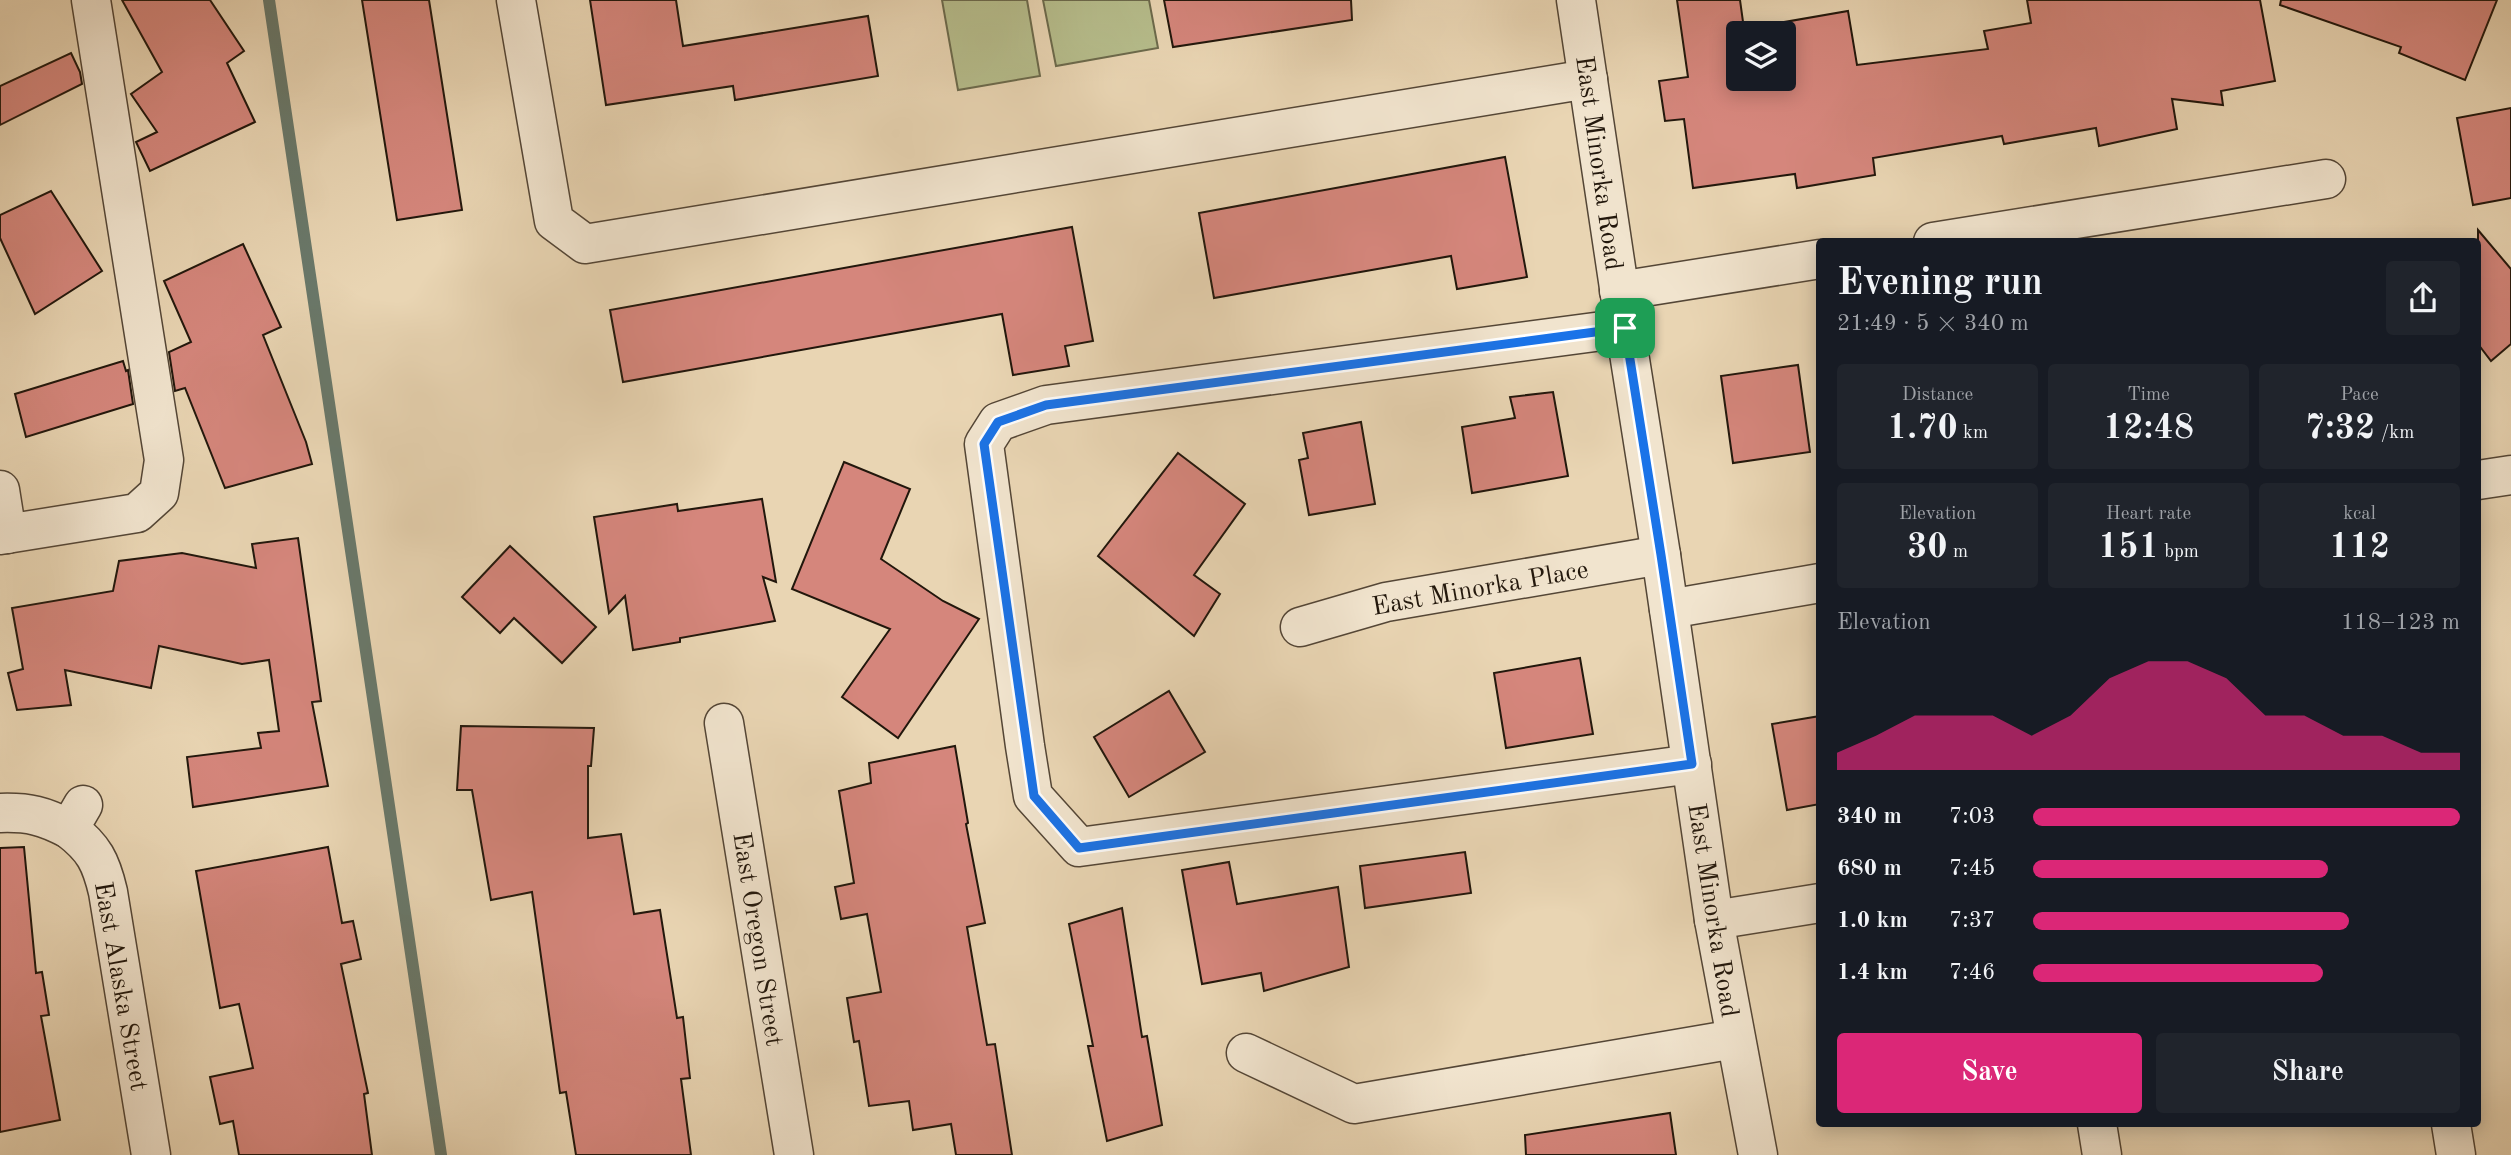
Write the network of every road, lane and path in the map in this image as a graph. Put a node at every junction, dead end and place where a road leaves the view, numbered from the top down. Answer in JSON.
{"nodes":[{"id":1,"x":91,"y":0,"type":"edge"},
{"id":2,"x":516,"y":0,"type":"edge"},
{"id":3,"x":1576,"y":0,"type":"edge"},
{"id":4,"x":1588,"y":79,"type":"junction"},
{"id":5,"x":2326,"y":179,"type":"dead end"},
{"id":6,"x":1958,"y":238,"type":"edge"},
{"id":7,"x":1816,"y":261,"type":"edge"},
{"id":8,"x":1622,"y":310,"type":"junction"},
{"id":9,"x":2511,"y":475,"type":"edge"},
{"id":10,"x":2481,"y":480,"type":"edge"},
{"id":11,"x":0,"y":490,"type":"edge"},
{"id":12,"x":4,"y":535,"type":"edge"},
{"id":13,"x":1661,"y":555,"type":"junction"},
{"id":14,"x":1816,"y":584,"type":"edge"},
{"id":15,"x":1669,"y":609,"type":"junction"},
{"id":16,"x":1300,"y":627,"type":"dead end"},
{"id":17,"x":723,"y":723,"type":"dead end"},
{"id":18,"x":1692,"y":764,"type":"junction"},
{"id":19,"x":0,"y":813,"type":"edge"},
{"id":20,"x":1816,"y":904,"type":"edge"},
{"id":21,"x":1714,"y":920,"type":"junction"},
{"id":22,"x":1735,"y":1039,"type":"junction"},
{"id":23,"x":1246,"y":1053,"type":"dead end"},
{"id":24,"x":2097,"y":1127,"type":"edge"},
{"id":25,"x":2451,"y":1127,"type":"edge"},
{"id":26,"x":151,"y":1155,"type":"edge"},
{"id":27,"x":794,"y":1155,"type":"edge"},
{"id":28,"x":1758,"y":1155,"type":"edge"},
{"id":29,"x":2102,"y":1155,"type":"edge"},
{"id":30,"x":2456,"y":1155,"type":"edge"}],
"edges":[{"from":1,"to":12,"type":"street"},
{"from":2,"to":4,"type":"street"},
{"from":3,"to":4,"type":"street","name":"East Minorka Road"},
{"from":4,"to":8,"type":"street","name":"East Minorka Road"},
{"from":5,"to":6,"type":"street"},
{"from":7,"to":8,"type":"street"},
{"from":8,"to":13,"type":"street","name":"East Minorka Road"},
{"from":8,"to":18,"type":"street"},
{"from":9,"to":10,"type":"street"},
{"from":11,"to":12,"type":"street"},
{"from":13,"to":15,"type":"street","name":"East Minorka Road"},
{"from":13,"to":16,"type":"street","name":"East Minorka Place"},
{"from":14,"to":15,"type":"street"},
{"from":15,"to":18,"type":"street","name":"East Minorka Road"},
{"from":17,"to":27,"type":"street","name":"East Oregon Street"},
{"from":18,"to":21,"type":"street","name":"East Minorka Road"},
{"from":19,"to":26,"type":"street","name":"East Alaska Street"},
{"from":20,"to":21,"type":"street"},
{"from":21,"to":22,"type":"street","name":"East Minorka Road"},
{"from":22,"to":23,"type":"street"},
{"from":22,"to":28,"type":"street","name":"East Minorka Road"},
{"from":24,"to":29,"type":"street"},
{"from":25,"to":30,"type":"street"}]}
